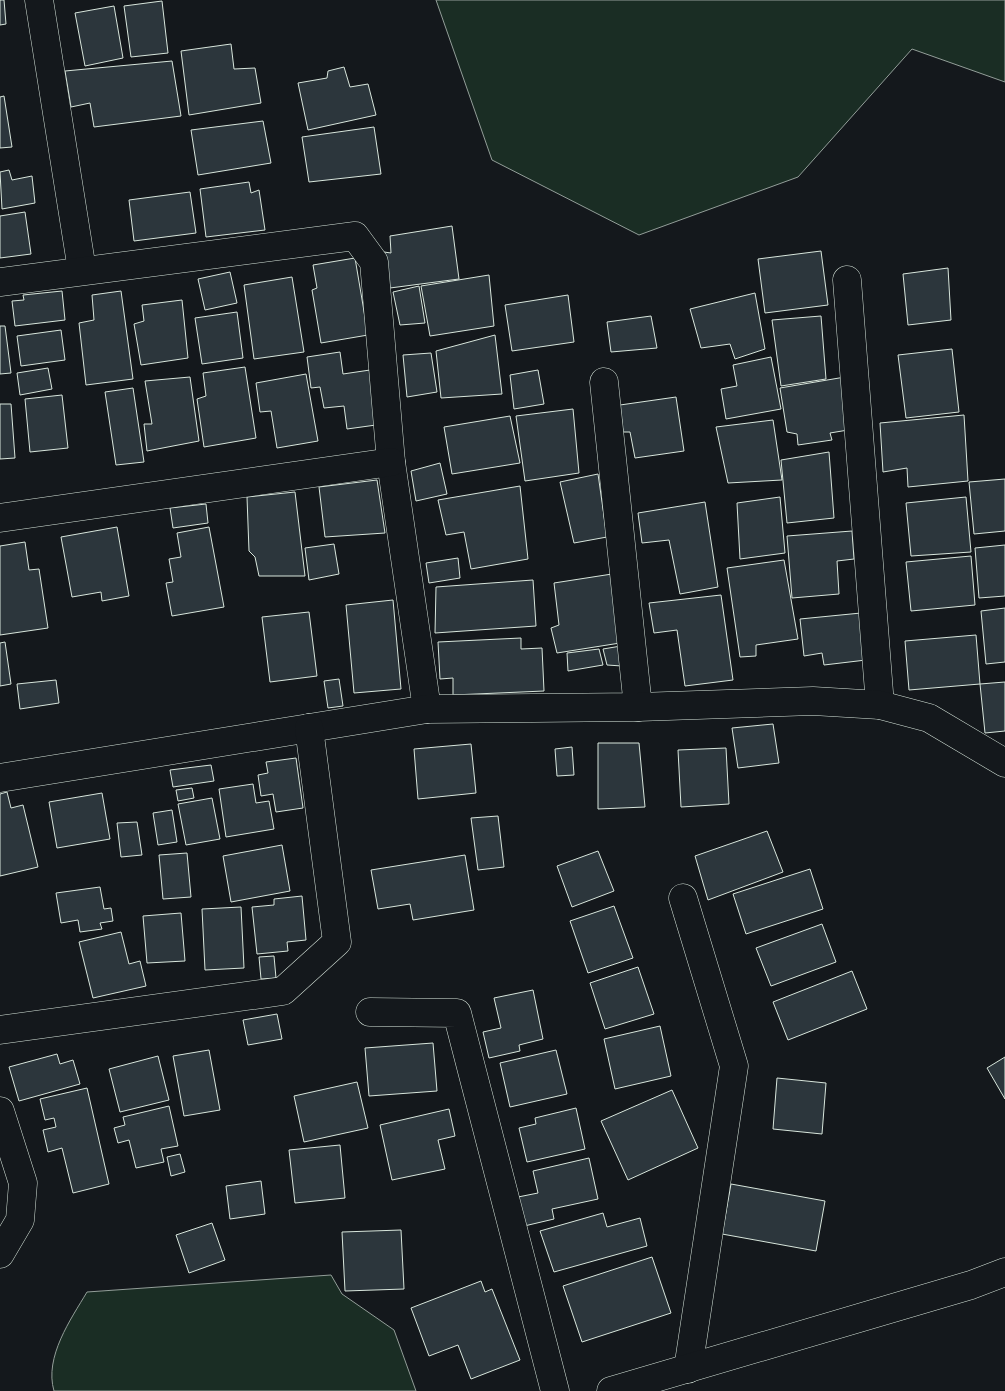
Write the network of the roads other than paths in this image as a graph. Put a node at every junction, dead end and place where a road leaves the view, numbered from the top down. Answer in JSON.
{"nodes":[{"id":1,"x":39,"y":0,"type":"edge"},
{"id":2,"x":82,"y":270,"type":"junction"},
{"id":3,"x":847,"y":280,"type":"dead end"},
{"id":4,"x":0,"y":282,"type":"edge"},
{"id":5,"x":604,"y":382,"type":"dead end"},
{"id":6,"x":391,"y":462,"type":"junction"},
{"id":7,"x":0,"y":518,"type":"edge"},
{"id":8,"x":880,"y":705,"type":"junction"},
{"id":9,"x":638,"y":707,"type":"junction"},
{"id":10,"x":427,"y":709,"type":"junction"},
{"id":11,"x":309,"y":728,"type":"junction"},
{"id":12,"x":1005,"y":763,"type":"edge"},
{"id":13,"x":0,"y":778,"type":"edge"},
{"id":14,"x":684,"y":898,"type":"dead end"},
{"id":15,"x":370,"y":1012,"type":"dead end"},
{"id":16,"x":0,"y":1030,"type":"edge"},
{"id":17,"x":0,"y":1111,"type":"edge"},
{"id":18,"x":0,"y":1254,"type":"edge"},
{"id":19,"x":1005,"y":1272,"type":"edge"},
{"id":20,"x":688,"y":1369,"type":"junction"},
{"id":21,"x":556,"y":1391,"type":"edge"},
{"id":22,"x":611,"y":1391,"type":"edge"}],
"edges":[{"from":1,"to":2,"type":"street"},
{"from":2,"to":4,"type":"street"},
{"from":2,"to":6,"type":"street"},
{"from":3,"to":8,"type":"street"},
{"from":5,"to":9,"type":"street"},
{"from":6,"to":7,"type":"street"},
{"from":6,"to":10,"type":"street"},
{"from":8,"to":9,"type":"street"},
{"from":8,"to":12,"type":"street"},
{"from":9,"to":10,"type":"street"},
{"from":10,"to":11,"type":"street"},
{"from":11,"to":13,"type":"street"},
{"from":11,"to":16,"type":"street"},
{"from":14,"to":20,"type":"street"},
{"from":15,"to":21,"type":"street"},
{"from":17,"to":18,"type":"street"},
{"from":19,"to":20,"type":"street"},
{"from":20,"to":22,"type":"street"}]}
